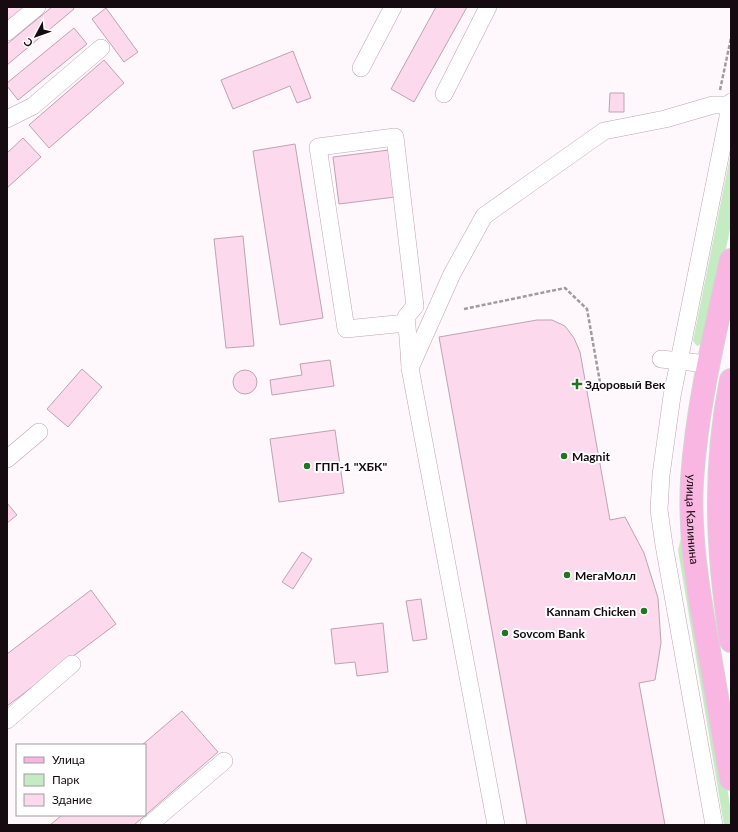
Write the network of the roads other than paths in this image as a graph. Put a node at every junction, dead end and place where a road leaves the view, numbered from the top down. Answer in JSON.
{"nodes":[{"id":1,"x":37,"y":7,"type":"edge"},
{"id":2,"x":393,"y":7,"type":"edge"},
{"id":3,"x":488,"y":7,"type":"edge"},
{"id":4,"x":7,"y":32,"type":"edge"},
{"id":5,"x":101,"y":48,"type":"dead end"},
{"id":6,"x":361,"y":68,"type":"dead end"},
{"id":7,"x":444,"y":94,"type":"dead end"},
{"id":8,"x":731,"y":104,"type":"edge"},
{"id":9,"x":7,"y":119,"type":"edge"},
{"id":10,"x":731,"y":260,"type":"edge"},
{"id":11,"x":406,"y":323,"type":"junction"},
{"id":12,"x":669,"y":360,"type":"junction"},
{"id":13,"x":708,"y":364,"type":"junction"},
{"id":14,"x":410,"y":368,"type":"junction"},
{"id":15,"x":730,"y":391,"type":"edge"},
{"id":16,"x":39,"y":432,"type":"dead end"},
{"id":17,"x":7,"y":459,"type":"edge"},
{"id":18,"x":728,"y":604,"type":"edge"},
{"id":19,"x":731,"y":642,"type":"edge"},
{"id":20,"x":72,"y":664,"type":"dead end"},
{"id":21,"x":7,"y":720,"type":"edge"},
{"id":22,"x":224,"y":761,"type":"dead end"},
{"id":23,"x":731,"y":779,"type":"edge"},
{"id":24,"x":149,"y":825,"type":"edge"},
{"id":25,"x":496,"y":825,"type":"edge"},
{"id":26,"x":714,"y":825,"type":"edge"}],
"edges":[{"from":1,"to":4,"type":"lane"},
{"from":2,"to":6,"type":"lane"},
{"from":3,"to":7,"type":"lane"},
{"from":5,"to":9,"type":"lane"},
{"from":8,"to":12,"type":"lane"},
{"from":8,"to":14,"type":"lane"},
{"from":10,"to":13,"type":"main road","name":"улица Калинина"},
{"from":11,"to":11,"type":"lane"},
{"from":11,"to":14,"type":"lane"},
{"from":12,"to":13,"type":"lane"},
{"from":12,"to":26,"type":"lane"},
{"from":13,"to":23,"type":"main road","name":"улица Калинина"},
{"from":14,"to":25,"type":"lane"},
{"from":15,"to":18,"type":"main road","name":"улица Калинина"},
{"from":16,"to":17,"type":"lane"},
{"from":18,"to":19,"type":"main road","name":"улица Калинина"},
{"from":20,"to":21,"type":"lane"},
{"from":22,"to":24,"type":"lane"}]}
